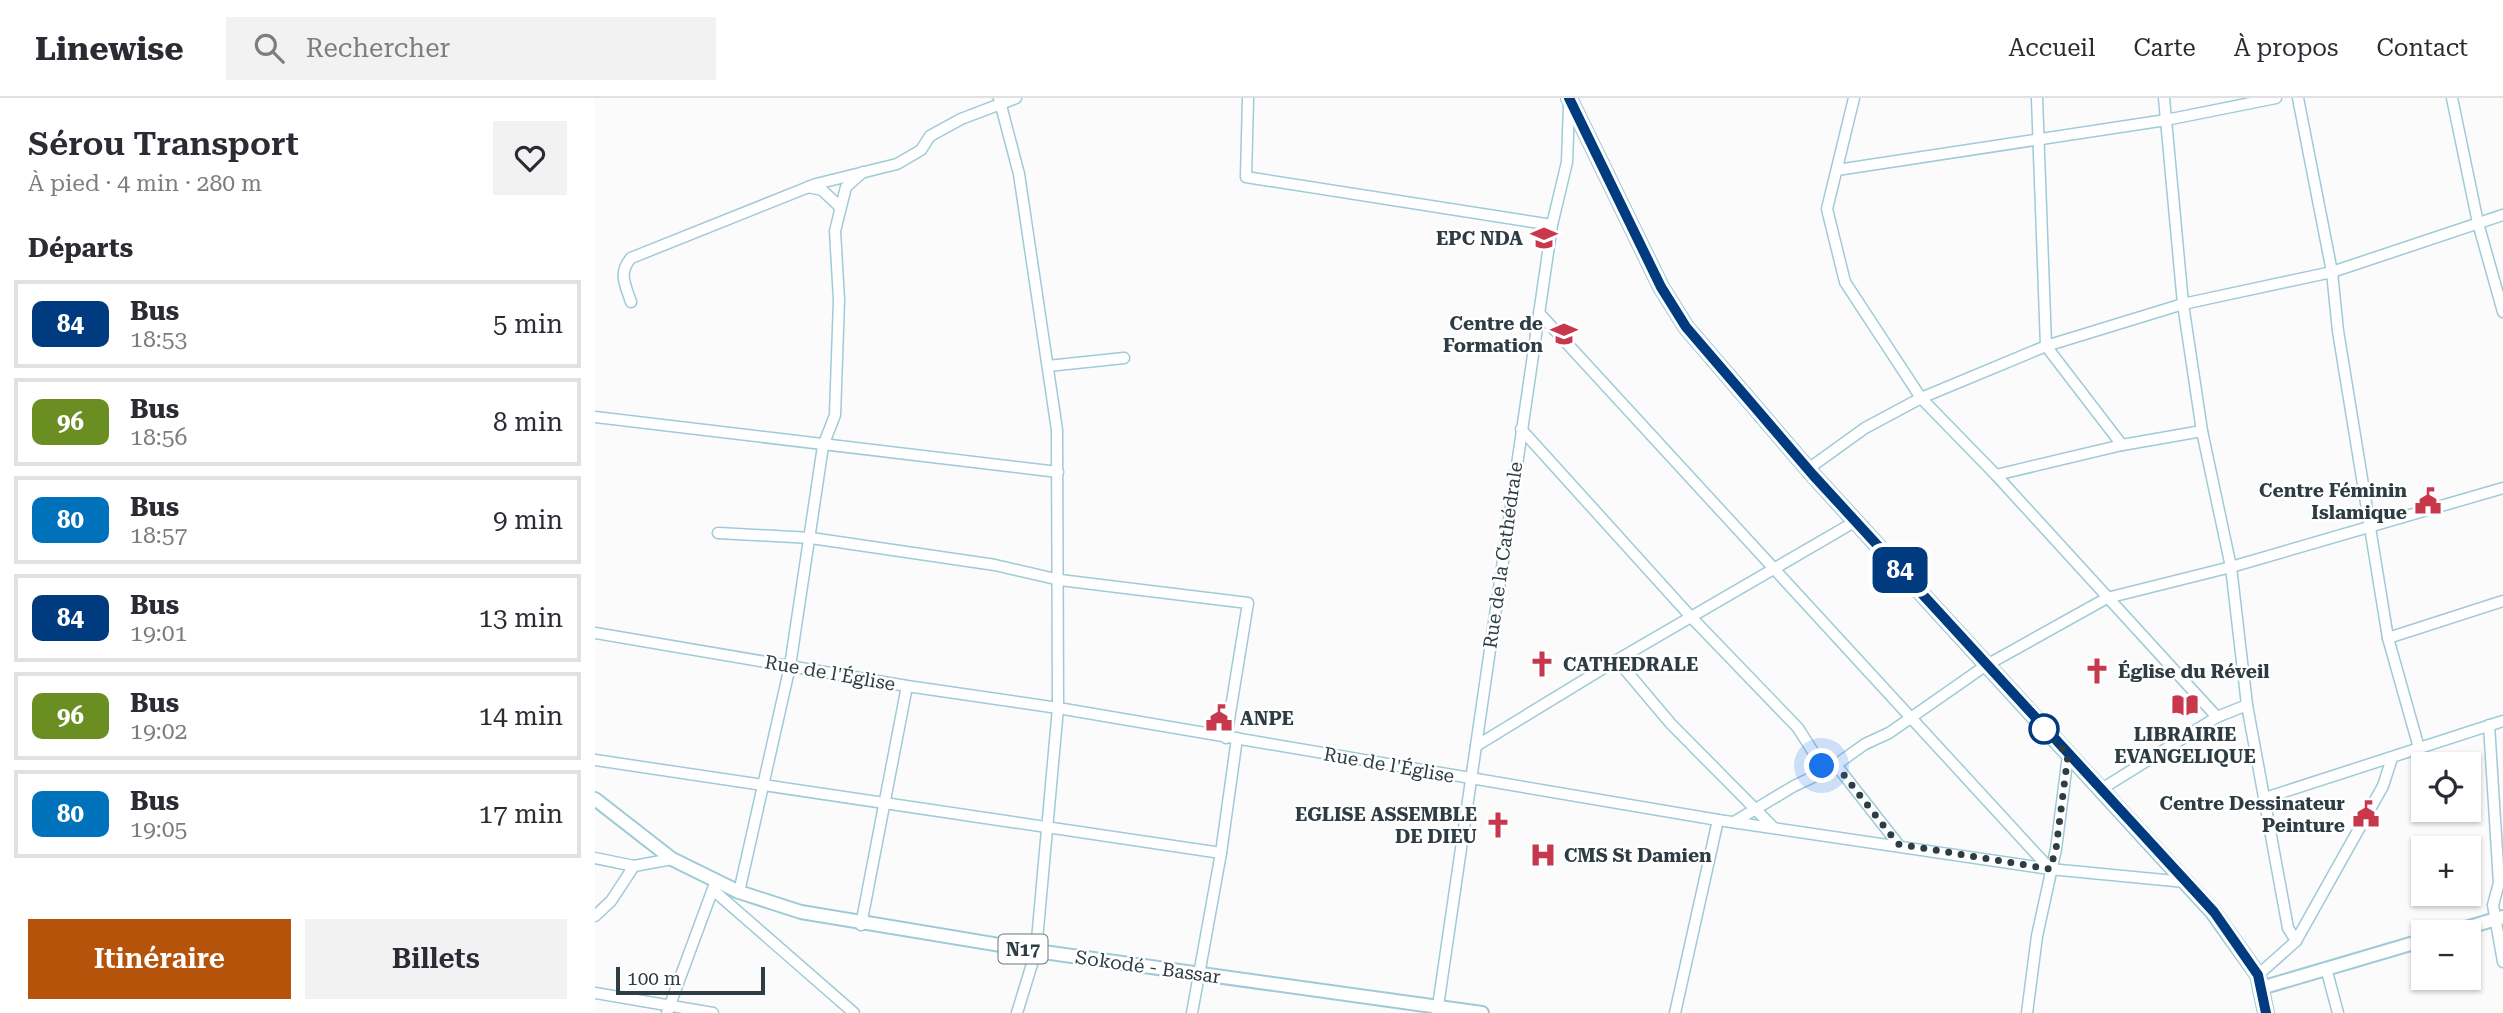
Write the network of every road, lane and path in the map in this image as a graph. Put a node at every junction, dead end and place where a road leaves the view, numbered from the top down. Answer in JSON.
{"nodes":[{"id":1,"x":1016,"y":98,"type":"edge"},
{"id":2,"x":1248,"y":98,"type":"edge"},
{"id":3,"x":1569,"y":98,"type":"edge"},
{"id":4,"x":1854,"y":98,"type":"edge"},
{"id":5,"x":2037,"y":98,"type":"edge"},
{"id":6,"x":2164,"y":98,"type":"edge"},
{"id":7,"x":2276,"y":98,"type":"edge"},
{"id":8,"x":2298,"y":98,"type":"edge"},
{"id":9,"x":2452,"y":98,"type":"edge"},
{"id":10,"x":999,"y":100,"type":"edge"},
{"id":11,"x":2166,"y":120,"type":"junction"},
{"id":12,"x":2039,"y":138,"type":"junction"},
{"id":13,"x":1837,"y":170,"type":"junction"},
{"id":14,"x":863,"y":172,"type":"junction"},
{"id":15,"x":808,"y":187,"type":"junction"},
{"id":16,"x":839,"y":206,"type":"junction"},
{"id":17,"x":2503,"y":215,"type":"edge"},
{"id":18,"x":2478,"y":223,"type":"junction"},
{"id":19,"x":1552,"y":225,"type":"junction"},
{"id":20,"x":2332,"y":272,"type":"junction"},
{"id":21,"x":631,"y":302,"type":"dead end"},
{"id":22,"x":2183,"y":304,"type":"junction"},
{"id":23,"x":2503,"y":312,"type":"edge"},
{"id":24,"x":1539,"y":313,"type":"junction"},
{"id":25,"x":2046,"y":345,"type":"junction"},
{"id":26,"x":1124,"y":358,"type":"dead end"},
{"id":27,"x":1048,"y":366,"type":"junction"},
{"id":28,"x":1921,"y":398,"type":"junction"},
{"id":29,"x":595,"y":417,"type":"edge"},
{"id":30,"x":1521,"y":429,"type":"junction"},
{"id":31,"x":2202,"y":431,"type":"junction"},
{"id":32,"x":2122,"y":445,"type":"junction"},
{"id":33,"x":823,"y":446,"type":"junction"},
{"id":34,"x":1808,"y":469,"type":"junction"},
{"id":35,"x":1058,"y":472,"type":"junction"},
{"id":36,"x":1996,"y":475,"type":"junction"},
{"id":37,"x":2503,"y":488,"type":"edge"},
{"id":38,"x":1856,"y":521,"type":"junction"},
{"id":39,"x":2372,"y":526,"type":"junction"},
{"id":40,"x":718,"y":533,"type":"dead end"},
{"id":41,"x":811,"y":538,"type":"junction"},
{"id":42,"x":2231,"y":567,"type":"junction"},
{"id":43,"x":1774,"y":569,"type":"junction"},
{"id":44,"x":1060,"y":580,"type":"junction"},
{"id":45,"x":2107,"y":598,"type":"junction"},
{"id":46,"x":2503,"y":601,"type":"edge"},
{"id":47,"x":1691,"y":617,"type":"junction"},
{"id":48,"x":595,"y":633,"type":"edge"},
{"id":49,"x":2388,"y":638,"type":"junction"},
{"id":50,"x":1617,"y":660,"type":"junction"},
{"id":51,"x":790,"y":666,"type":"junction"},
{"id":52,"x":1985,"y":666,"type":"junction"},
{"id":53,"x":907,"y":686,"type":"junction"},
{"id":54,"x":2247,"y":705,"type":"junction"},
{"id":55,"x":1058,"y":708,"type":"junction"},
{"id":56,"x":1913,"y":717,"type":"junction"},
{"id":57,"x":2217,"y":717,"type":"junction"},
{"id":58,"x":2503,"y":721,"type":"edge"},
{"id":59,"x":2489,"y":725,"type":"junction"},
{"id":60,"x":1232,"y":738,"type":"junction"},
{"id":61,"x":1476,"y":746,"type":"junction"},
{"id":62,"x":2419,"y":748,"type":"junction"},
{"id":63,"x":2068,"y":755,"type":"junction"},
{"id":64,"x":2392,"y":758,"type":"junction"},
{"id":65,"x":595,"y":760,"type":"edge"},
{"id":66,"x":1830,"y":769,"type":"junction"},
{"id":67,"x":1472,"y":780,"type":"junction"},
{"id":68,"x":762,"y":787,"type":"junction"},
{"id":69,"x":2100,"y":790,"type":"junction"},
{"id":70,"x":595,"y":799,"type":"edge"},
{"id":71,"x":2265,"y":799,"type":"junction"},
{"id":72,"x":884,"y":803,"type":"junction"},
{"id":73,"x":1756,"y":808,"type":"junction"},
{"id":74,"x":1718,"y":820,"type":"junction"},
{"id":75,"x":1734,"y":822,"type":"junction"},
{"id":76,"x":1773,"y":827,"type":"junction"},
{"id":77,"x":1049,"y":828,"type":"junction"},
{"id":78,"x":1898,"y":844,"type":"junction"},
{"id":79,"x":1221,"y":853,"type":"junction"},
{"id":80,"x":595,"y":858,"type":"edge"},
{"id":81,"x":672,"y":859,"type":"junction"},
{"id":82,"x":634,"y":866,"type":"junction"},
{"id":83,"x":2050,"y":869,"type":"junction"},
{"id":84,"x":2185,"y":882,"type":"junction"},
{"id":85,"x":714,"y":886,"type":"junction"},
{"id":86,"x":739,"y":892,"type":"junction"},
{"id":87,"x":595,"y":916,"type":"edge"},
{"id":88,"x":2499,"y":918,"type":"edge"},
{"id":89,"x":2481,"y":923,"type":"edge"},
{"id":90,"x":861,"y":925,"type":"junction"},
{"id":91,"x":2295,"y":941,"type":"junction"},
{"id":92,"x":2411,"y":944,"type":"edge"},
{"id":93,"x":1036,"y":951,"type":"junction"},
{"id":94,"x":2503,"y":962,"type":"edge"},
{"id":95,"x":2326,"y":968,"type":"junction"},
{"id":96,"x":1197,"y":973,"type":"junction"},
{"id":97,"x":2260,"y":982,"type":"junction"},
{"id":98,"x":595,"y":993,"type":"edge"},
{"id":99,"x":668,"y":1009,"type":"edge"},
{"id":100,"x":1438,"y":1009,"type":"edge"},
{"id":101,"x":713,"y":1013,"type":"edge"},
{"id":102,"x":854,"y":1013,"type":"edge"},
{"id":103,"x":1017,"y":1013,"type":"edge"},
{"id":104,"x":1192,"y":1013,"type":"edge"},
{"id":105,"x":1482,"y":1013,"type":"edge"},
{"id":106,"x":1675,"y":1013,"type":"edge"},
{"id":107,"x":2027,"y":1013,"type":"edge"},
{"id":108,"x":2266,"y":1013,"type":"edge"},
{"id":109,"x":2338,"y":1013,"type":"edge"}],
"edges":[{"from":1,"to":10,"type":"street"},
{"from":2,"to":19,"type":"street"},
{"from":3,"to":19,"type":"street","name":"Rue de la Cathédrale"},
{"from":3,"to":34,"type":"highway"},
{"from":4,"to":13,"type":"street"},
{"from":5,"to":12,"type":"street"},
{"from":6,"to":11,"type":"street"},
{"from":7,"to":11,"type":"street"},
{"from":8,"to":20,"type":"street"},
{"from":9,"to":18,"type":"street"},
{"from":10,"to":14,"type":"street"},
{"from":10,"to":27,"type":"street"},
{"from":11,"to":12,"type":"street"},
{"from":11,"to":22,"type":"street"},
{"from":12,"to":13,"type":"street"},
{"from":12,"to":25,"type":"street"},
{"from":13,"to":28,"type":"street"},
{"from":14,"to":15,"type":"street"},
{"from":14,"to":16,"type":"street"},
{"from":15,"to":16,"type":"street"},
{"from":15,"to":21,"type":"street"},
{"from":16,"to":33,"type":"street"},
{"from":17,"to":18,"type":"street"},
{"from":18,"to":20,"type":"street"},
{"from":18,"to":23,"type":"street"},
{"from":19,"to":24,"type":"street","name":"Rue de la Cathédrale"},
{"from":20,"to":22,"type":"street"},
{"from":20,"to":39,"type":"street"},
{"from":22,"to":25,"type":"street"},
{"from":22,"to":31,"type":"street"},
{"from":24,"to":30,"type":"street","name":"Rue de la Cathédrale"},
{"from":24,"to":43,"type":"street"},
{"from":25,"to":28,"type":"street"},
{"from":25,"to":32,"type":"street"},
{"from":26,"to":27,"type":"street"},
{"from":27,"to":35,"type":"street"},
{"from":28,"to":34,"type":"street"},
{"from":28,"to":36,"type":"street"},
{"from":29,"to":33,"type":"street"},
{"from":30,"to":47,"type":"street"},
{"from":30,"to":61,"type":"street","name":"Rue de la Cathédrale"},
{"from":31,"to":32,"type":"street"},
{"from":31,"to":42,"type":"street"},
{"from":32,"to":36,"type":"street"},
{"from":33,"to":35,"type":"street"},
{"from":33,"to":41,"type":"street"},
{"from":34,"to":38,"type":"highway"},
{"from":35,"to":44,"type":"street"},
{"from":36,"to":45,"type":"street"},
{"from":37,"to":39,"type":"street"},
{"from":38,"to":43,"type":"street"},
{"from":38,"to":52,"type":"highway"},
{"from":39,"to":42,"type":"street"},
{"from":39,"to":49,"type":"street"},
{"from":40,"to":41,"type":"street"},
{"from":41,"to":44,"type":"street"},
{"from":41,"to":51,"type":"street"},
{"from":42,"to":45,"type":"street"},
{"from":42,"to":54,"type":"street"},
{"from":43,"to":47,"type":"street"},
{"from":43,"to":56,"type":"street"},
{"from":44,"to":55,"type":"street"},
{"from":44,"to":60,"type":"street"},
{"from":45,"to":52,"type":"street"},
{"from":45,"to":57,"type":"street"},
{"from":46,"to":49,"type":"street"},
{"from":47,"to":50,"type":"street"},
{"from":47,"to":66,"type":"street"},
{"from":48,"to":51,"type":"street","name":"Rue de l'Église"},
{"from":49,"to":62,"type":"street"},
{"from":50,"to":61,"type":"street"},
{"from":50,"to":73,"type":"street"},
{"from":51,"to":53,"type":"street","name":"Rue de l'Église"},
{"from":51,"to":68,"type":"street"},
{"from":52,"to":56,"type":"street"},
{"from":52,"to":63,"type":"highway"},
{"from":53,"to":55,"type":"street","name":"Rue de l'Église"},
{"from":53,"to":72,"type":"street"},
{"from":54,"to":57,"type":"street"},
{"from":54,"to":71,"type":"street"},
{"from":55,"to":60,"type":"street","name":"Rue de l'Église"},
{"from":55,"to":77,"type":"street"},
{"from":56,"to":66,"type":"street"},
{"from":56,"to":83,"type":"street"},
{"from":57,"to":69,"type":"street"},
{"from":58,"to":59,"type":"street"},
{"from":59,"to":62,"type":"street"},
{"from":59,"to":88,"type":"street"},
{"from":60,"to":67,"type":"street","name":"Rue de l'Église"},
{"from":60,"to":79,"type":"street"},
{"from":61,"to":67,"type":"street","name":"Rue de la Cathédrale"},
{"from":62,"to":64,"type":"street"},
{"from":63,"to":69,"type":"highway"},
{"from":63,"to":83,"type":"street"},
{"from":64,"to":71,"type":"street"},
{"from":64,"to":91,"type":"street"},
{"from":65,"to":68,"type":"street"},
{"from":66,"to":73,"type":"street"},
{"from":66,"to":78,"type":"street"},
{"from":67,"to":74,"type":"street","name":"Rue de l'Église"},
{"from":67,"to":100,"type":"street","name":"Rue de la Cathédrale"},
{"from":68,"to":72,"type":"street"},
{"from":68,"to":86,"type":"street"},
{"from":69,"to":84,"type":"highway"},
{"from":70,"to":81,"type":"main road","name":"Sokodé - Bassar","number":"N17"},
{"from":71,"to":91,"type":"street"},
{"from":72,"to":77,"type":"street"},
{"from":72,"to":90,"type":"street"},
{"from":73,"to":75,"type":"street"},
{"from":73,"to":76,"type":"street"},
{"from":74,"to":75,"type":"street","name":"Rue de l'Église"},
{"from":74,"to":106,"type":"street"},
{"from":75,"to":76,"type":"street","name":"Rue de l'Église"},
{"from":76,"to":78,"type":"street","name":"Rue de l'Église"},
{"from":77,"to":79,"type":"street"},
{"from":77,"to":93,"type":"street"},
{"from":78,"to":83,"type":"street","name":"Rue de l'Église"},
{"from":79,"to":96,"type":"street"},
{"from":80,"to":82,"type":"street"},
{"from":81,"to":82,"type":"street"},
{"from":81,"to":85,"type":"main road","name":"Sokodé - Bassar","number":"N17"},
{"from":82,"to":87,"type":"street"},
{"from":83,"to":84,"type":"street","name":"Rue de l'Église"},
{"from":83,"to":107,"type":"street"},
{"from":84,"to":97,"type":"highway"},
{"from":85,"to":86,"type":"main road","name":"Sokodé - Bassar","number":"N17"},
{"from":85,"to":99,"type":"street"},
{"from":85,"to":102,"type":"street"},
{"from":86,"to":90,"type":"main road","name":"Sokodé - Bassar","number":"N17"},
{"from":88,"to":89,"type":"main road"},
{"from":88,"to":94,"type":"street"},
{"from":90,"to":93,"type":"main road","name":"Sokodé - Bassar","number":"N17"},
{"from":91,"to":97,"type":"street"},
{"from":92,"to":95,"type":"main road"},
{"from":93,"to":96,"type":"main road","name":"Sokodé - Bassar","number":"N17"},
{"from":93,"to":103,"type":"street"},
{"from":95,"to":97,"type":"main road"},
{"from":95,"to":109,"type":"street"},
{"from":96,"to":100,"type":"main road","name":"Sokodé - Bassar","number":"N17"},
{"from":96,"to":104,"type":"street"},
{"from":97,"to":108,"type":"highway"},
{"from":98,"to":99,"type":"street"},
{"from":99,"to":101,"type":"street"},
{"from":100,"to":105,"type":"main road","name":"Sokodé - Bassar","number":"N17"}]}
